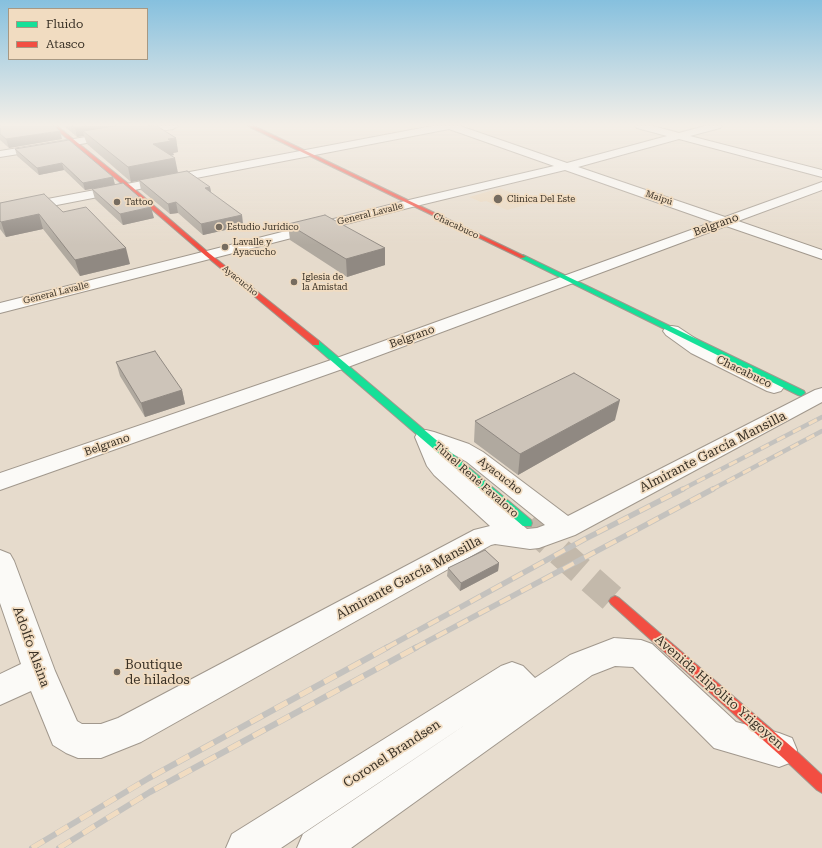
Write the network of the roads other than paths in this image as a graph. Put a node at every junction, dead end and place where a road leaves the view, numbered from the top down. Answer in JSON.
{"nodes":[{"id":1,"x":103,"y":166,"type":"edge"},
{"id":2,"x":241,"y":166,"type":"edge"},
{"id":3,"x":331,"y":166,"type":"edge"},
{"id":4,"x":567,"y":166,"type":"joint"},
{"id":5,"x":790,"y":166,"type":"edge"},
{"id":6,"x":822,"y":174,"type":"edge"},
{"id":7,"x":822,"y":186,"type":"edge"},
{"id":8,"x":129,"y":187,"type":"junction"},
{"id":9,"x":409,"y":204,"type":"junction"},
{"id":10,"x":0,"y":212,"type":"edge"},
{"id":11,"x":726,"y":221,"type":"junction"},
{"id":12,"x":208,"y":255,"type":"junction"},
{"id":13,"x":822,"y":255,"type":"edge"},
{"id":14,"x":570,"y":279,"type":"junction"},
{"id":15,"x":0,"y":308,"type":"edge"},
{"id":16,"x":663,"y":325,"type":"joint"},
{"id":17,"x":341,"y":363,"type":"junction"},
{"id":18,"x":810,"y":397,"type":"edge"},
{"id":19,"x":426,"y":437,"type":"junction"},
{"id":20,"x":0,"y":482,"type":"edge"},
{"id":21,"x":566,"y":528,"type":"junction"},
{"id":22,"x":523,"y":530,"type":"junction"},
{"id":23,"x":0,"y":561,"type":"edge"},
{"id":24,"x":615,"y":601,"type":"tunnel mouth"},
{"id":25,"x":39,"y":671,"type":"junction"},
{"id":26,"x":0,"y":690,"type":"edge"},
{"id":27,"x":532,"y":699,"type":"junction"},
{"id":28,"x":65,"y":733,"type":"joint"},
{"id":29,"x":788,"y":753,"type":"junction"},
{"id":30,"x":822,"y":785,"type":"edge"},
{"id":31,"x":246,"y":848,"type":"edge"},
{"id":32,"x":317,"y":848,"type":"edge"}],
"edges":[{"from":1,"to":8,"type":"street","name":"Ayacucho"},
{"from":2,"to":8,"type":"street"},
{"from":3,"to":9,"type":"street","name":"Chacabuco"},
{"from":4,"to":9,"type":"street","name":"General Lavalle"},
{"from":4,"to":11,"type":"street","name":"Maipú"},
{"from":5,"to":6,"type":"street"},
{"from":7,"to":11,"type":"street","name":"Belgrano"},
{"from":8,"to":10,"type":"street"},
{"from":8,"to":12,"type":"street","name":"Ayacucho"},
{"from":9,"to":12,"type":"street","name":"General Lavalle"},
{"from":9,"to":14,"type":"street","name":"Chacabuco"},
{"from":11,"to":13,"type":"street","name":"Maipú"},
{"from":11,"to":14,"type":"street","name":"Belgrano"},
{"from":12,"to":15,"type":"street","name":"General Lavalle"},
{"from":12,"to":17,"type":"street","name":"Ayacucho"},
{"from":14,"to":16,"type":"street","name":"Chacabuco"},
{"from":14,"to":17,"type":"street","name":"Belgrano"},
{"from":16,"to":18,"type":"street","name":"Chacabuco"},
{"from":17,"to":19,"type":"street","name":"Ayacucho"},
{"from":17,"to":20,"type":"street","name":"Belgrano"},
{"from":18,"to":21,"type":"street","name":"Almirante García Mansilla"},
{"from":19,"to":21,"type":"street","name":"Ayacucho"},
{"from":19,"to":22,"type":"street","name":"Ayacucho"},
{"from":21,"to":22,"type":"street","name":"Almirante García Mansilla"},
{"from":22,"to":28,"type":"street","name":"Almirante García Mansilla"},
{"from":23,"to":25,"type":"street","name":"Adolfo Alsina"},
{"from":24,"to":29,"type":"street","name":"Avenida Hipólito Yrigoyen"},
{"from":25,"to":26,"type":"street"},
{"from":25,"to":28,"type":"street","name":"Adolfo Alsina"},
{"from":27,"to":29,"type":"street"},
{"from":27,"to":31,"type":"street","name":"Coronel Brandsen"},
{"from":27,"to":32,"type":"street"},
{"from":29,"to":30,"type":"street","name":"Avenida Hipólito Yrigoyen"}]}
